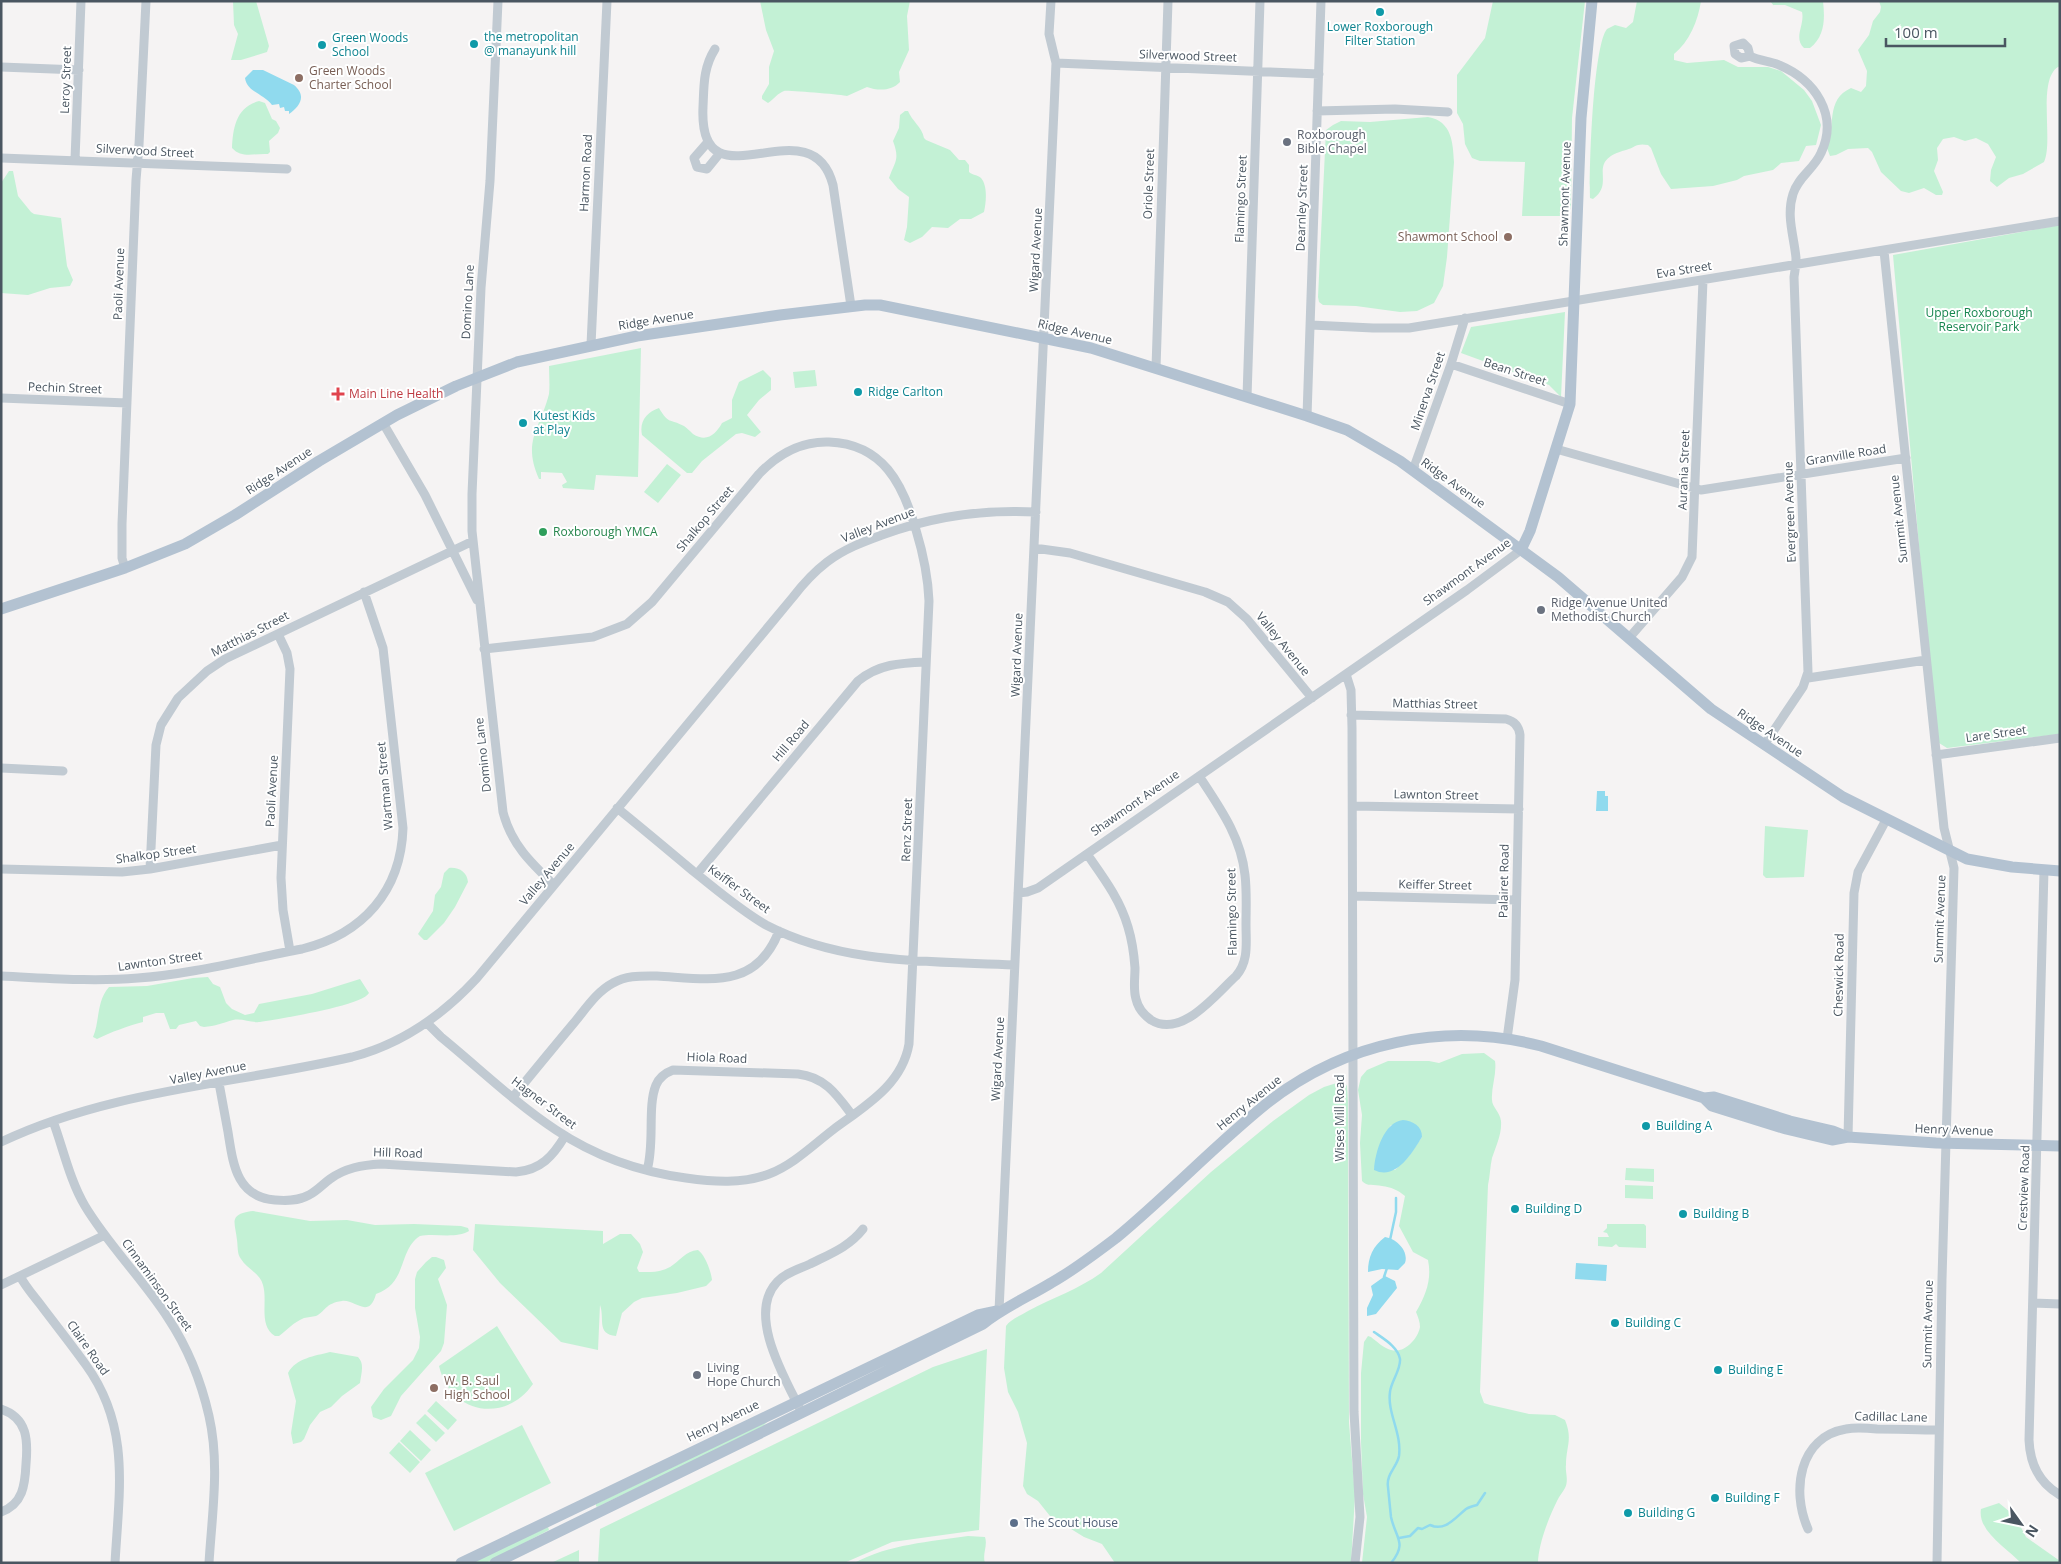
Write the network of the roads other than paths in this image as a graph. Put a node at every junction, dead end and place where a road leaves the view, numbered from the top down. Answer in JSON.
{"nodes":[{"id":1,"x":81,"y":1,"type":"edge"},
{"id":2,"x":146,"y":1,"type":"edge"},
{"id":3,"x":498,"y":1,"type":"edge"},
{"id":4,"x":607,"y":1,"type":"edge"},
{"id":5,"x":1051,"y":1,"type":"edge"},
{"id":6,"x":1168,"y":1,"type":"edge"},
{"id":7,"x":1260,"y":1,"type":"edge"},
{"id":8,"x":1321,"y":1,"type":"edge"},
{"id":9,"x":1592,"y":1,"type":"edge"},
{"id":10,"x":715,"y":49,"type":"dead end"},
{"id":11,"x":1750,"y":56,"type":"dead end"},
{"id":12,"x":1056,"y":63,"type":"junction"},
{"id":13,"x":1,"y":67,"type":"edge"},
{"id":14,"x":1165,"y":68,"type":"junction"},
{"id":15,"x":79,"y":70,"type":"junction"},
{"id":16,"x":1258,"y":72,"type":"junction"},
{"id":17,"x":1319,"y":74,"type":"junction"},
{"id":18,"x":1318,"y":112,"type":"junction"},
{"id":19,"x":1448,"y":112,"type":"dead end"},
{"id":20,"x":708,"y":142,"type":"junction"},
{"id":21,"x":720,"y":153,"type":"junction"},
{"id":22,"x":1,"y":158,"type":"edge"},
{"id":23,"x":76,"y":160,"type":"junction"},
{"id":24,"x":138,"y":164,"type":"junction"},
{"id":25,"x":288,"y":169,"type":"dead end"},
{"id":26,"x":2060,"y":221,"type":"edge"},
{"id":27,"x":1884,"y":251,"type":"junction"},
{"id":28,"x":1795,"y":266,"type":"junction"},
{"id":29,"x":1703,"y":280,"type":"junction"},
{"id":30,"x":1575,"y":301,"type":"junction"},
{"id":31,"x":850,"y":306,"type":"junction"},
{"id":32,"x":1465,"y":318,"type":"junction"},
{"id":33,"x":1311,"y":325,"type":"junction"},
{"id":34,"x":1043,"y":338,"type":"junction"},
{"id":35,"x":590,"y":345,"type":"junction"},
{"id":36,"x":1451,"y":364,"type":"junction"},
{"id":37,"x":1156,"y":368,"type":"junction"},
{"id":38,"x":477,"y":377,"type":"junction"},
{"id":39,"x":1247,"y":397,"type":"junction"},
{"id":40,"x":1,"y":398,"type":"edge"},
{"id":41,"x":127,"y":403,"type":"junction"},
{"id":42,"x":1570,"y":404,"type":"junction"},
{"id":43,"x":1307,"y":416,"type":"junction"},
{"id":44,"x":382,"y":423,"type":"junction"},
{"id":45,"x":1556,"y":449,"type":"junction"},
{"id":46,"x":1906,"y":458,"type":"junction"},
{"id":47,"x":1412,"y":470,"type":"junction"},
{"id":48,"x":1801,"y":475,"type":"junction"},
{"id":49,"x":1696,"y":489,"type":"junction"},
{"id":50,"x":1036,"y":512,"type":"junction"},
{"id":51,"x":914,"y":524,"type":"junction"},
{"id":52,"x":473,"y":541,"type":"junction"},
{"id":53,"x":1034,"y":548,"type":"junction"},
{"id":54,"x":1521,"y":550,"type":"junction"},
{"id":55,"x":452,"y":551,"type":"junction"},
{"id":56,"x":125,"y":568,"type":"junction"},
{"id":57,"x":364,"y":592,"type":"junction"},
{"id":58,"x":479,"y":605,"type":"junction"},
{"id":59,"x":1,"y":609,"type":"edge"},
{"id":60,"x":278,"y":634,"type":"junction"},
{"id":61,"x":1629,"y":638,"type":"junction"},
{"id":62,"x":484,"y":649,"type":"junction"},
{"id":63,"x":1926,"y":660,"type":"junction"},
{"id":64,"x":926,"y":662,"type":"junction"},
{"id":65,"x":1346,"y":674,"type":"junction"},
{"id":66,"x":1808,"y":678,"type":"junction"},
{"id":67,"x":1312,"y":698,"type":"junction"},
{"id":68,"x":1351,"y":715,"type":"junction"},
{"id":69,"x":1516,"y":724,"type":"joint"},
{"id":70,"x":2060,"y":738,"type":"edge"},
{"id":71,"x":1764,"y":745,"type":"junction"},
{"id":72,"x":1936,"y":755,"type":"junction"},
{"id":73,"x":1,"y":768,"type":"edge"},
{"id":74,"x":63,"y":771,"type":"dead end"},
{"id":75,"x":1199,"y":776,"type":"junction"},
{"id":76,"x":1353,"y":806,"type":"junction"},
{"id":77,"x":617,"y":808,"type":"junction"},
{"id":78,"x":1518,"y":809,"type":"junction"},
{"id":79,"x":1886,"y":820,"type":"junction"},
{"id":80,"x":282,"y":845,"type":"junction"},
{"id":81,"x":1949,"y":852,"type":"junction"},
{"id":82,"x":1087,"y":854,"type":"junction"},
{"id":83,"x":1,"y":869,"type":"edge"},
{"id":84,"x":150,"y":869,"type":"junction"},
{"id":85,"x":2044,"y":870,"type":"junction"},
{"id":86,"x":2060,"y":870,"type":"edge"},
{"id":87,"x":697,"y":874,"type":"junction"},
{"id":88,"x":554,"y":885,"type":"junction"},
{"id":89,"x":1018,"y":893,"type":"junction"},
{"id":90,"x":1353,"y":896,"type":"junction"},
{"id":91,"x":1516,"y":900,"type":"junction"},
{"id":92,"x":779,"y":931,"type":"junction"},
{"id":93,"x":290,"y":951,"type":"junction"},
{"id":94,"x":914,"y":961,"type":"junction"},
{"id":95,"x":1014,"y":965,"type":"junction"},
{"id":96,"x":1,"y":976,"type":"edge"},
{"id":97,"x":427,"y":1023,"type":"junction"},
{"id":98,"x":1507,"y":1039,"type":"junction"},
{"id":99,"x":1353,"y":1054,"type":"junction"},
{"id":100,"x":219,"y":1083,"type":"junction"},
{"id":101,"x":513,"y":1097,"type":"junction"},
{"id":102,"x":852,"y":1115,"type":"junction"},
{"id":103,"x":53,"y":1121,"type":"junction"},
{"id":104,"x":565,"y":1136,"type":"junction"},
{"id":105,"x":1848,"y":1138,"type":"junction"},
{"id":106,"x":1,"y":1142,"type":"edge"},
{"id":107,"x":1947,"y":1144,"type":"junction"},
{"id":108,"x":2037,"y":1146,"type":"junction"},
{"id":109,"x":2060,"y":1146,"type":"edge"},
{"id":110,"x":647,"y":1170,"type":"junction"},
{"id":111,"x":863,"y":1229,"type":"dead end"},
{"id":112,"x":105,"y":1235,"type":"junction"},
{"id":113,"x":20,"y":1276,"type":"junction"},
{"id":114,"x":1,"y":1285,"type":"edge"},
{"id":115,"x":2033,"y":1303,"type":"junction"},
{"id":116,"x":2060,"y":1304,"type":"edge"},
{"id":117,"x":999,"y":1311,"type":"junction"},
{"id":118,"x":796,"y":1401,"type":"junction"},
{"id":119,"x":1,"y":1410,"type":"edge"},
{"id":120,"x":802,"y":1413,"type":"junction"},
{"id":121,"x":1939,"y":1430,"type":"junction"},
{"id":122,"x":2060,"y":1495,"type":"edge"},
{"id":123,"x":1,"y":1512,"type":"edge"},
{"id":124,"x":1808,"y":1528,"type":"dead end"},
{"id":125,"x":115,"y":1563,"type":"edge"},
{"id":126,"x":209,"y":1563,"type":"edge"},
{"id":127,"x":461,"y":1563,"type":"edge"},
{"id":128,"x":495,"y":1563,"type":"edge"},
{"id":129,"x":1356,"y":1563,"type":"edge"},
{"id":130,"x":1937,"y":1563,"type":"edge"}],
"edges":[{"from":1,"to":15,"type":"street","name":"Leroy Street"},
{"from":2,"to":24,"type":"street","name":"Paoli Avenue"},
{"from":3,"to":38,"type":"street","name":"Domino Lane"},
{"from":4,"to":35,"type":"street","name":"Harmon Road"},
{"from":5,"to":12,"type":"street","name":"Wigard Avenue"},
{"from":6,"to":14,"type":"street","name":"Oriole Street"},
{"from":7,"to":16,"type":"street","name":"Flamingo Street"},
{"from":8,"to":17,"type":"street","name":"Dearnley Street"},
{"from":9,"to":30,"type":"main road","name":"Shawmont Avenue"},
{"from":10,"to":20,"type":"street"},
{"from":11,"to":28,"type":"street","name":"Evergreen Avenue"},
{"from":12,"to":14,"type":"street","name":"Silverwood Street"},
{"from":12,"to":34,"type":"street","name":"Wigard Avenue"},
{"from":13,"to":15,"type":"street"},
{"from":14,"to":16,"type":"street","name":"Silverwood Street"},
{"from":14,"to":37,"type":"street","name":"Oriole Street"},
{"from":15,"to":23,"type":"street","name":"Leroy Street"},
{"from":16,"to":17,"type":"street","name":"Silverwood Street"},
{"from":16,"to":39,"type":"street","name":"Flamingo Street"},
{"from":17,"to":18,"type":"street","name":"Dearnley Street"},
{"from":18,"to":19,"type":"street"},
{"from":18,"to":33,"type":"street","name":"Dearnley Street"},
{"from":20,"to":21,"type":"street"},
{"from":20,"to":21,"type":"street"},
{"from":21,"to":31,"type":"street"},
{"from":22,"to":23,"type":"street","name":"Silverwood Street"},
{"from":23,"to":24,"type":"street","name":"Silverwood Street"},
{"from":24,"to":25,"type":"street","name":"Silverwood Street"},
{"from":24,"to":41,"type":"street","name":"Paoli Avenue"},
{"from":26,"to":27,"type":"street","name":"Eva Street"},
{"from":27,"to":28,"type":"street","name":"Eva Street"},
{"from":27,"to":46,"type":"street","name":"Summit Avenue"},
{"from":28,"to":29,"type":"street","name":"Eva Street"},
{"from":28,"to":48,"type":"street","name":"Evergreen Avenue"},
{"from":29,"to":30,"type":"street","name":"Eva Street"},
{"from":29,"to":49,"type":"street","name":"Aurania Street"},
{"from":30,"to":32,"type":"street","name":"Eva Street"},
{"from":30,"to":42,"type":"main road","name":"Shawmont Avenue"},
{"from":31,"to":34,"type":"main road","name":"Ridge Avenue"},
{"from":31,"to":35,"type":"main road","name":"Ridge Avenue"},
{"from":32,"to":33,"type":"street","name":"Eva Street"},
{"from":32,"to":36,"type":"street","name":"Minerva Street"},
{"from":33,"to":43,"type":"street","name":"Dearnley Street"},
{"from":34,"to":37,"type":"main road","name":"Ridge Avenue"},
{"from":34,"to":50,"type":"street","name":"Wigard Avenue"},
{"from":35,"to":38,"type":"main road","name":"Ridge Avenue"},
{"from":36,"to":42,"type":"street","name":"Bean Street"},
{"from":36,"to":47,"type":"street","name":"Minerva Street"},
{"from":37,"to":39,"type":"main road","name":"Ridge Avenue"},
{"from":38,"to":44,"type":"main road","name":"Ridge Avenue"},
{"from":38,"to":52,"type":"street","name":"Domino Lane"},
{"from":39,"to":43,"type":"main road","name":"Ridge Avenue"},
{"from":40,"to":41,"type":"street","name":"Pechin Street"},
{"from":41,"to":56,"type":"street","name":"Paoli Avenue"},
{"from":42,"to":45,"type":"main road","name":"Shawmont Avenue"},
{"from":43,"to":47,"type":"main road","name":"Ridge Avenue"},
{"from":44,"to":55,"type":"street","name":"Domino Lane"},
{"from":44,"to":56,"type":"main road","name":"Ridge Avenue"},
{"from":45,"to":49,"type":"street","name":"Granville Road"},
{"from":45,"to":54,"type":"main road","name":"Shawmont Avenue"},
{"from":46,"to":48,"type":"street","name":"Granville Road"},
{"from":46,"to":63,"type":"street","name":"Summit Avenue"},
{"from":47,"to":54,"type":"main road","name":"Ridge Avenue"},
{"from":48,"to":49,"type":"street","name":"Granville Road"},
{"from":48,"to":66,"type":"street","name":"Evergreen Avenue"},
{"from":49,"to":61,"type":"street","name":"Aurania Street"},
{"from":50,"to":51,"type":"street","name":"Valley Avenue"},
{"from":50,"to":53,"type":"street","name":"Wigard Avenue"},
{"from":51,"to":62,"type":"street","name":"Shalkop Street"},
{"from":51,"to":64,"type":"street","name":"Renz Street"},
{"from":51,"to":77,"type":"street","name":"Valley Avenue"},
{"from":52,"to":55,"type":"street","name":"Matthias Street"},
{"from":52,"to":58,"type":"street","name":"Domino Lane"},
{"from":53,"to":67,"type":"street","name":"Valley Avenue"},
{"from":53,"to":89,"type":"street","name":"Wigard Avenue"},
{"from":54,"to":61,"type":"main road","name":"Ridge Avenue"},
{"from":54,"to":65,"type":"street","name":"Shawmont Avenue"},
{"from":55,"to":57,"type":"street","name":"Matthias Street"},
{"from":55,"to":58,"type":"street","name":"Domino Lane"},
{"from":56,"to":59,"type":"main road","name":"Ridge Avenue"},
{"from":57,"to":60,"type":"street","name":"Matthias Street"},
{"from":57,"to":93,"type":"street","name":"Wartman Street"},
{"from":58,"to":62,"type":"street","name":"Domino Lane"},
{"from":60,"to":80,"type":"street","name":"Paoli Avenue"},
{"from":60,"to":84,"type":"street","name":"Matthias Street"},
{"from":61,"to":71,"type":"main road","name":"Ridge Avenue"},
{"from":62,"to":88,"type":"street","name":"Domino Lane"},
{"from":63,"to":66,"type":"street"},
{"from":63,"to":72,"type":"street","name":"Summit Avenue"},
{"from":64,"to":87,"type":"street","name":"Hill Road"},
{"from":64,"to":94,"type":"street","name":"Renz Street"},
{"from":65,"to":67,"type":"street","name":"Shawmont Avenue"},
{"from":65,"to":68,"type":"street","name":"Wises Mill Road"},
{"from":66,"to":71,"type":"street"},
{"from":67,"to":75,"type":"street","name":"Shawmont Avenue"},
{"from":68,"to":69,"type":"street","name":"Matthias Street"},
{"from":68,"to":76,"type":"street","name":"Wises Mill Road"},
{"from":69,"to":78,"type":"street","name":"Palairet Road"},
{"from":70,"to":72,"type":"street","name":"Lare Street"},
{"from":71,"to":79,"type":"main road","name":"Ridge Avenue"},
{"from":72,"to":81,"type":"street","name":"Summit Avenue"},
{"from":73,"to":74,"type":"street"},
{"from":75,"to":82,"type":"street","name":"Shawmont Avenue"},
{"from":75,"to":82,"type":"street","name":"Flamingo Street"},
{"from":76,"to":78,"type":"street","name":"Lawnton Street"},
{"from":76,"to":90,"type":"street","name":"Wises Mill Road"},
{"from":77,"to":87,"type":"street","name":"Keiffer Street"},
{"from":77,"to":88,"type":"street","name":"Valley Avenue"},
{"from":78,"to":91,"type":"street","name":"Palairet Road"},
{"from":79,"to":81,"type":"main road","name":"Ridge Avenue"},
{"from":79,"to":105,"type":"street","name":"Cheswick Road"},
{"from":80,"to":84,"type":"street","name":"Shalkop Street"},
{"from":80,"to":93,"type":"street","name":"Paoli Avenue"},
{"from":81,"to":85,"type":"main road","name":"Ridge Avenue"},
{"from":81,"to":107,"type":"street","name":"Summit Avenue"},
{"from":82,"to":89,"type":"street","name":"Shawmont Avenue"},
{"from":83,"to":84,"type":"street","name":"Shalkop Street"},
{"from":85,"to":86,"type":"main road","name":"Ridge Avenue"},
{"from":85,"to":108,"type":"street","name":"Crestview Road"},
{"from":87,"to":92,"type":"street","name":"Keiffer Street"},
{"from":88,"to":97,"type":"street","name":"Valley Avenue"},
{"from":89,"to":95,"type":"street","name":"Wigard Avenue"},
{"from":90,"to":91,"type":"street","name":"Keiffer Street"},
{"from":90,"to":99,"type":"street","name":"Wises Mill Road"},
{"from":91,"to":98,"type":"street","name":"Palairet Road"},
{"from":92,"to":94,"type":"street","name":"Keiffer Street"},
{"from":92,"to":101,"type":"street"},
{"from":93,"to":96,"type":"street","name":"Lawnton Street"},
{"from":94,"to":95,"type":"street","name":"Keiffer Street"},
{"from":94,"to":102,"type":"street","name":"Renz Street"},
{"from":95,"to":117,"type":"street","name":"Wigard Avenue"},
{"from":97,"to":100,"type":"street","name":"Valley Avenue"},
{"from":97,"to":101,"type":"street","name":"Hagner Street"},
{"from":98,"to":99,"type":"main road","name":"Henry Avenue"},
{"from":98,"to":105,"type":"main road","name":"Henry Avenue"},
{"from":99,"to":117,"type":"main road","name":"Henry Avenue"},
{"from":99,"to":129,"type":"street","name":"Wises Mill Road"},
{"from":100,"to":103,"type":"street","name":"Valley Avenue"},
{"from":100,"to":104,"type":"street","name":"Hill Road"},
{"from":101,"to":104,"type":"street","name":"Hagner Street"},
{"from":102,"to":110,"type":"street","name":"Hagner Street"},
{"from":102,"to":110,"type":"street","name":"Hiola Road"},
{"from":103,"to":106,"type":"street","name":"Valley Avenue"},
{"from":103,"to":112,"type":"street","name":"Cinnaminson Street"},
{"from":104,"to":110,"type":"street","name":"Hagner Street"},
{"from":105,"to":107,"type":"main road","name":"Henry Avenue"},
{"from":107,"to":108,"type":"main road","name":"Henry Avenue"},
{"from":107,"to":121,"type":"street","name":"Summit Avenue"},
{"from":108,"to":109,"type":"main road","name":"Henry Avenue"},
{"from":108,"to":115,"type":"street","name":"Crestview Road"},
{"from":111,"to":118,"type":"street"},
{"from":112,"to":113,"type":"street"},
{"from":112,"to":126,"type":"street","name":"Cinnaminson Street"},
{"from":113,"to":114,"type":"street"},
{"from":113,"to":125,"type":"street","name":"Claire Road"},
{"from":115,"to":116,"type":"street"},
{"from":115,"to":122,"type":"street","name":"Crestview Road"},
{"from":117,"to":118,"type":"main road","name":"Henry Avenue"},
{"from":117,"to":120,"type":"main road","name":"Henry Avenue"},
{"from":118,"to":120,"type":"street"},
{"from":118,"to":127,"type":"main road","name":"Henry Avenue"},
{"from":119,"to":123,"type":"street"},
{"from":120,"to":128,"type":"main road","name":"Henry Avenue"},
{"from":121,"to":124,"type":"street","name":"Cadillac Lane"},
{"from":121,"to":130,"type":"street","name":"Summit Avenue"}]}
